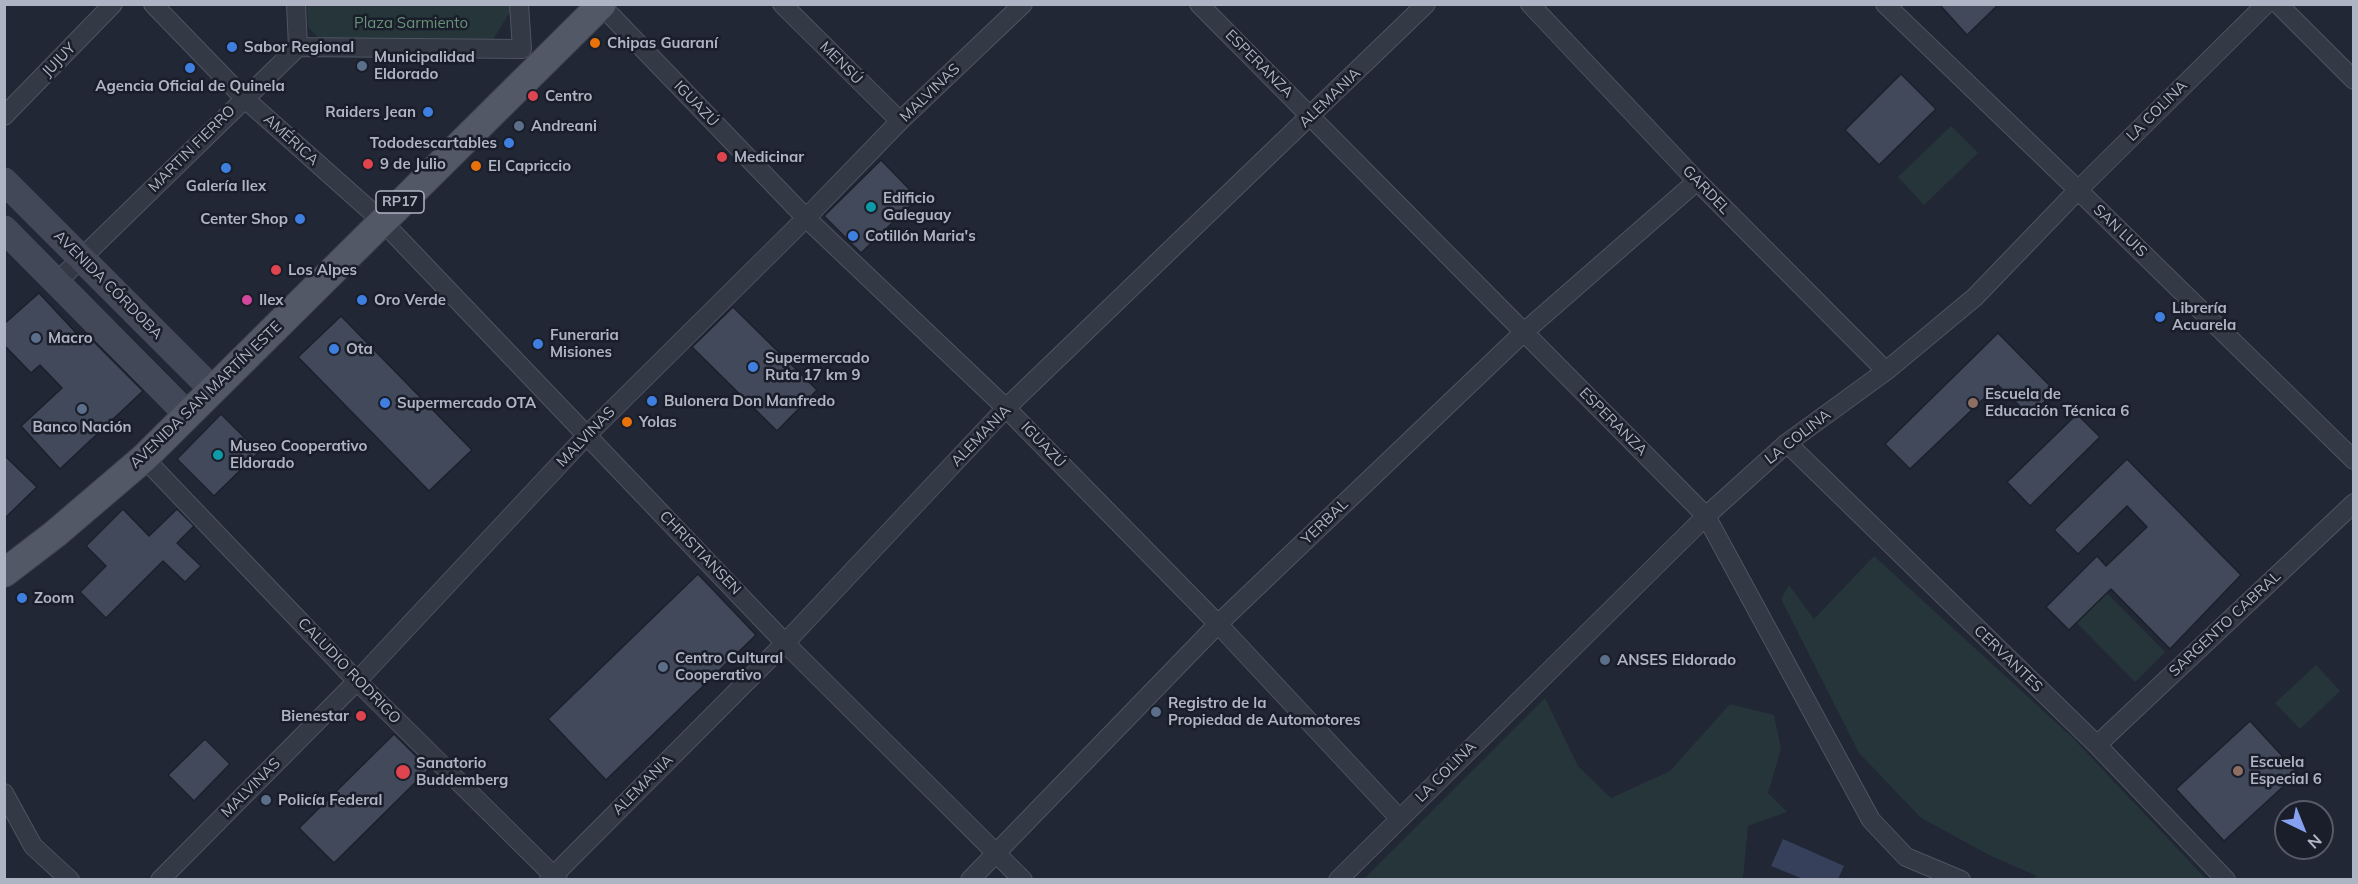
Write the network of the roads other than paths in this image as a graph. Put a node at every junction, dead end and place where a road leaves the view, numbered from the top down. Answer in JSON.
{"nodes":[{"id":1,"x":113,"y":4,"type":"edge"},
{"id":2,"x":153,"y":4,"type":"edge"},
{"id":3,"x":296,"y":4,"type":"edge"},
{"id":4,"x":519,"y":4,"type":"edge"},
{"id":5,"x":782,"y":4,"type":"edge"},
{"id":6,"x":1023,"y":4,"type":"edge"},
{"id":7,"x":1199,"y":4,"type":"edge"},
{"id":8,"x":1426,"y":4,"type":"edge"},
{"id":9,"x":1530,"y":4,"type":"edge"},
{"id":10,"x":1885,"y":4,"type":"edge"},
{"id":11,"x":2266,"y":4,"type":"edge"},
{"id":12,"x":2278,"y":4,"type":"edge"},
{"id":13,"x":601,"y":5,"type":"edge"},
{"id":14,"x":298,"y":47,"type":"junction"},
{"id":15,"x":531,"y":57,"type":"junction"},
{"id":16,"x":2354,"y":80,"type":"edge"},
{"id":17,"x":244,"y":98,"type":"junction"},
{"id":18,"x":4,"y":116,"type":"edge"},
{"id":19,"x":1312,"y":116,"type":"junction"},
{"id":20,"x":900,"y":121,"type":"junction"},
{"id":21,"x":4,"y":181,"type":"edge"},
{"id":22,"x":1697,"y":181,"type":"junction"},
{"id":23,"x":2078,"y":190,"type":"junction"},
{"id":24,"x":806,"y":218,"type":"junction"},
{"id":25,"x":382,"y":221,"type":"junction"},
{"id":26,"x":4,"y":229,"type":"edge"},
{"id":27,"x":81,"y":258,"type":"junction"},
{"id":28,"x":57,"y":282,"type":"junction"},
{"id":29,"x":1524,"y":333,"type":"junction"},
{"id":30,"x":1886,"y":371,"type":"junction"},
{"id":31,"x":212,"y":389,"type":"junction"},
{"id":32,"x":1006,"y":408,"type":"junction"},
{"id":33,"x":187,"y":414,"type":"junction"},
{"id":34,"x":586,"y":435,"type":"junction"},
{"id":35,"x":1787,"y":443,"type":"junction"},
{"id":36,"x":144,"y":458,"type":"junction"},
{"id":37,"x":2354,"y":460,"type":"edge"},
{"id":38,"x":2354,"y":504,"type":"edge"},
{"id":39,"x":1706,"y":516,"type":"junction"},
{"id":40,"x":4,"y":573,"type":"edge"},
{"id":41,"x":1218,"y":624,"type":"junction"},
{"id":42,"x":785,"y":643,"type":"junction"},
{"id":43,"x":357,"y":681,"type":"junction"},
{"id":44,"x":2097,"y":745,"type":"junction"},
{"id":45,"x":4,"y":793,"type":"edge"},
{"id":46,"x":1399,"y":818,"type":"junction"},
{"id":47,"x":997,"y":852,"type":"junction"},
{"id":48,"x":553,"y":878,"type":"edge"},
{"id":49,"x":70,"y":879,"type":"edge"},
{"id":50,"x":160,"y":879,"type":"edge"},
{"id":51,"x":970,"y":879,"type":"edge"},
{"id":52,"x":1023,"y":879,"type":"edge"},
{"id":53,"x":1338,"y":879,"type":"edge"},
{"id":54,"x":1961,"y":879,"type":"edge"},
{"id":55,"x":2226,"y":879,"type":"edge"}],
"edges":[{"from":1,"to":18,"type":"street","name":"JUJUY"},
{"from":2,"to":17,"type":"street","name":"AMÉRICA"},
{"from":3,"to":14,"type":"street"},
{"from":4,"to":15,"type":"street"},
{"from":5,"to":20,"type":"street","name":"MENSÚ"},
{"from":6,"to":20,"type":"street","name":"MALVINAS"},
{"from":7,"to":19,"type":"street","name":"ESPERANZA"},
{"from":8,"to":19,"type":"street","name":"ALEMANIA"},
{"from":9,"to":22,"type":"street","name":"GARDEL"},
{"from":10,"to":23,"type":"street","name":"SAN LUIS"},
{"from":11,"to":23,"type":"street","name":"LA COLINA"},
{"from":12,"to":16,"type":"street"},
{"from":13,"to":15,"type":"main road","name":"AVENIDA SAN MARTÍN ESTE","number":"RP17"},
{"from":13,"to":24,"type":"street","name":"IGUAZÚ"},
{"from":14,"to":15,"type":"street"},
{"from":14,"to":17,"type":"street","name":"MARTIN FIERRO"},
{"from":15,"to":25,"type":"main road","name":"AVENIDA SAN MARTÍN ESTE","number":"RP17"},
{"from":17,"to":25,"type":"street","name":"AMÉRICA"},
{"from":17,"to":27,"type":"street","name":"MARTIN FIERRO"},
{"from":19,"to":29,"type":"street","name":"ESPERANZA"},
{"from":19,"to":32,"type":"street","name":"ALEMANIA"},
{"from":20,"to":24,"type":"street","name":"MALVINAS"},
{"from":21,"to":27,"type":"main road","name":"AVENIDA CÓRDOBA"},
{"from":22,"to":29,"type":"street","name":"YERBAL"},
{"from":22,"to":30,"type":"street","name":"GARDEL"},
{"from":23,"to":30,"type":"street","name":"LA COLINA"},
{"from":23,"to":37,"type":"street","name":"SAN LUIS"},
{"from":24,"to":32,"type":"street","name":"IGUAZÚ"},
{"from":24,"to":34,"type":"street","name":"MALVINAS"},
{"from":25,"to":31,"type":"main road","name":"AVENIDA SAN MARTÍN ESTE","number":"RP17"},
{"from":25,"to":34,"type":"street","name":"CHRISTIANSEN"},
{"from":26,"to":28,"type":"main road"},
{"from":27,"to":28,"type":"street","name":"MARTIN FIERRO"},
{"from":27,"to":31,"type":"main road","name":"AVENIDA CÓRDOBA"},
{"from":28,"to":33,"type":"main road"},
{"from":29,"to":39,"type":"street","name":"ESPERANZA"},
{"from":29,"to":41,"type":"street","name":"YERBAL"},
{"from":30,"to":35,"type":"street","name":"LA COLINA"},
{"from":31,"to":33,"type":"main road","name":"AVENIDA SAN MARTÍN ESTE","number":"RP17"},
{"from":32,"to":41,"type":"street","name":"IGUAZÚ"},
{"from":32,"to":42,"type":"street","name":"ALEMANIA"},
{"from":33,"to":36,"type":"main road","name":"AVENIDA SAN MARTÍN ESTE","number":"RP17"},
{"from":34,"to":42,"type":"street","name":"CHRISTIANSEN"},
{"from":34,"to":43,"type":"street","name":"MALVINAS"},
{"from":35,"to":39,"type":"street","name":"LA COLINA"},
{"from":35,"to":44,"type":"street","name":"CERVANTES"},
{"from":36,"to":40,"type":"main road","name":"AVENIDA SAN MARTÍN ESTE","number":"RP17"},
{"from":36,"to":43,"type":"street","name":"CALUDIO RODRIGO"},
{"from":38,"to":44,"type":"street","name":"SARGENTO CABRAL"},
{"from":39,"to":46,"type":"street","name":"LA COLINA"},
{"from":39,"to":54,"type":"street","name":"ESPERANZA"},
{"from":41,"to":46,"type":"street","name":"IGUAZÚ"},
{"from":41,"to":47,"type":"street","name":"YERBAL"},
{"from":42,"to":47,"type":"street","name":"CHRISTIANSEN"},
{"from":42,"to":48,"type":"street","name":"ALEMANIA"},
{"from":43,"to":48,"type":"street","name":"CALUDIO RODRIGO"},
{"from":43,"to":50,"type":"street","name":"MALVINAS"},
{"from":44,"to":55,"type":"street","name":"CERVANTES"},
{"from":45,"to":49,"type":"street"},
{"from":46,"to":53,"type":"street","name":"LA COLINA"},
{"from":47,"to":51,"type":"street","name":"YERBAL"},
{"from":47,"to":52,"type":"street","name":"CHRISTIANSEN"}]}
